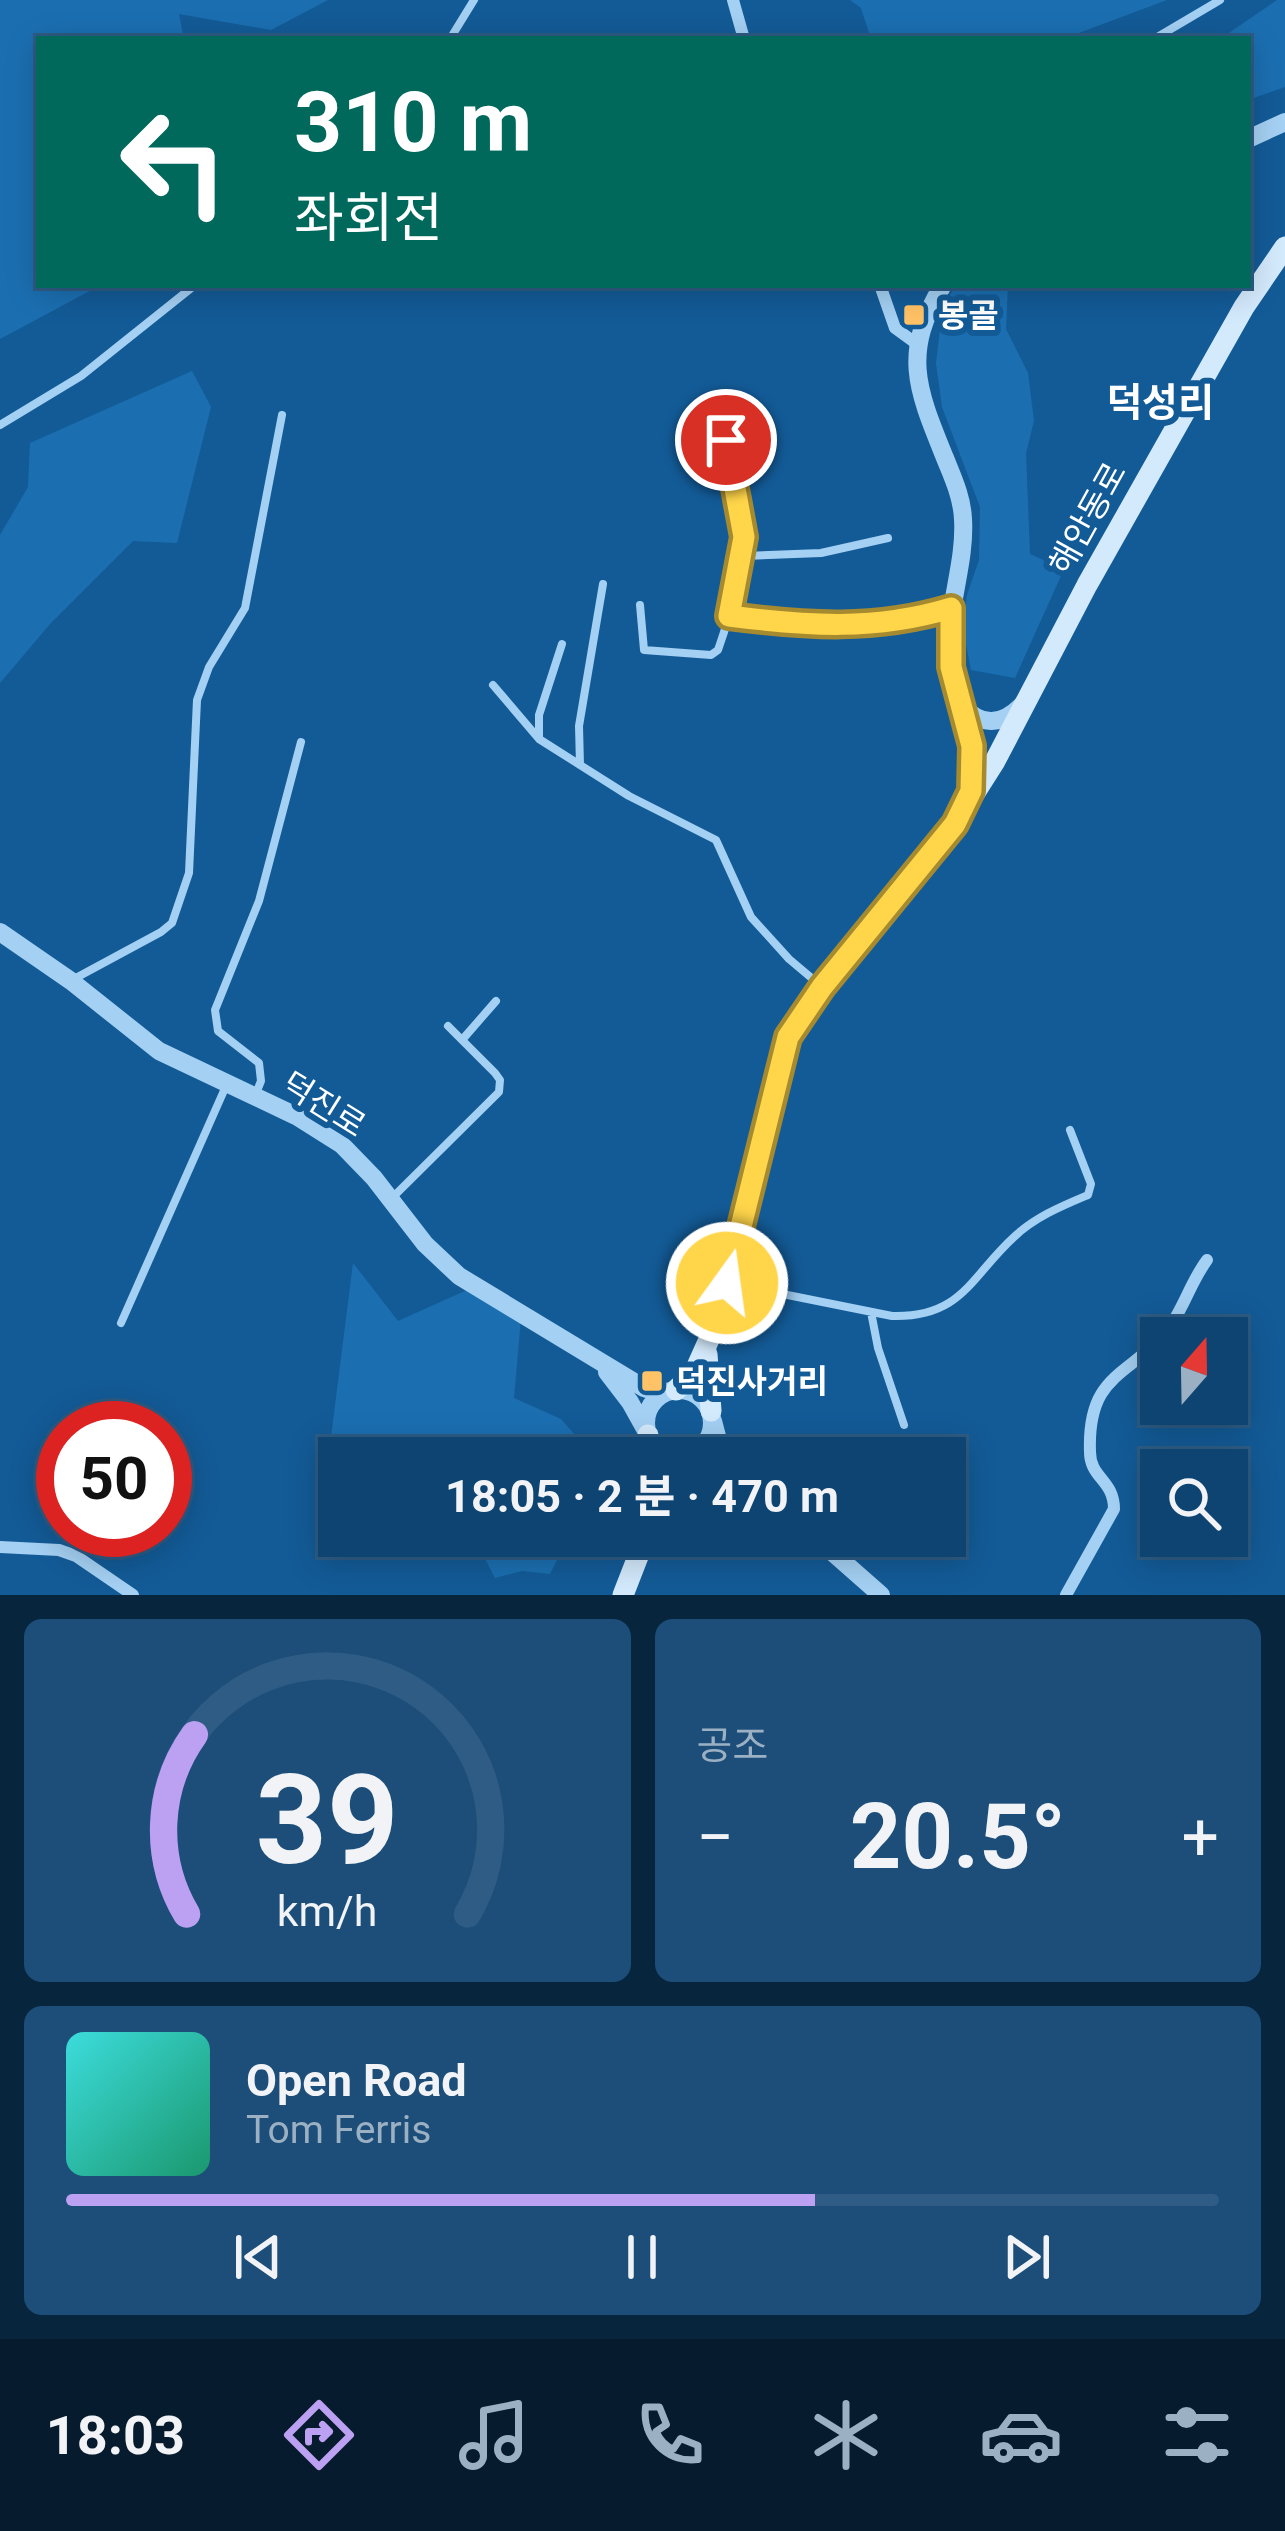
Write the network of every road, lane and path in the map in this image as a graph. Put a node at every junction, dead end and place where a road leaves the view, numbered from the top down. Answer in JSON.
{"nodes":[{"id":1,"x":474,"y":0,"type":"edge"},
{"id":2,"x":733,"y":0,"type":"edge"},
{"id":3,"x":1220,"y":0,"type":"edge"},
{"id":4,"x":452,"y":36,"type":"edge"},
{"id":5,"x":743,"y":36,"type":"edge"},
{"id":6,"x":1159,"y":36,"type":"edge"},
{"id":7,"x":1285,"y":122,"type":"edge"},
{"id":8,"x":1251,"y":138,"type":"edge"},
{"id":9,"x":1285,"y":247,"type":"edge"},
{"id":10,"x":191,"y":288,"type":"edge"},
{"id":11,"x":881,"y":288,"type":"edge"},
{"id":12,"x":941,"y":288,"type":"edge"},
{"id":13,"x":1251,"y":288,"type":"edge"},
{"id":14,"x":1244,"y":296,"type":"edge"},
{"id":15,"x":917,"y":344,"type":"junction"},
{"id":16,"x":282,"y":415,"type":"dead end"},
{"id":17,"x":0,"y":425,"type":"edge"},
{"id":18,"x":726,"y":440,"type":"dead end"},
{"id":19,"x":888,"y":538,"type":"dead end"},
{"id":20,"x":742,"y":556,"type":"junction"},
{"id":21,"x":603,"y":584,"type":"dead end"},
{"id":22,"x":640,"y":605,"type":"dead end"},
{"id":23,"x":951,"y":608,"type":"junction"},
{"id":24,"x":729,"y":616,"type":"junction"},
{"id":25,"x":562,"y":644,"type":"dead end"},
{"id":26,"x":493,"y":686,"type":"dead end"},
{"id":27,"x":960,"y":703,"type":"junction"},
{"id":28,"x":1024,"y":703,"type":"junction"},
{"id":29,"x":538,"y":739,"type":"junction"},
{"id":30,"x":301,"y":742,"type":"dead end"},
{"id":31,"x":580,"y":766,"type":"junction"},
{"id":32,"x":955,"y":824,"type":"junction"},
{"id":33,"x":0,"y":932,"type":"edge"},
{"id":34,"x":71,"y":981,"type":"junction"},
{"id":35,"x":822,"y":987,"type":"junction"},
{"id":36,"x":496,"y":1001,"type":"dead end"},
{"id":37,"x":448,"y":1026,"type":"dead end"},
{"id":38,"x":462,"y":1040,"type":"junction"},
{"id":39,"x":227,"y":1085,"type":"junction"},
{"id":40,"x":254,"y":1097,"type":"junction"},
{"id":41,"x":1070,"y":1130,"type":"dead end"},
{"id":42,"x":391,"y":1199,"type":"junction"},
{"id":43,"x":1207,"y":1260,"type":"dead end"},
{"id":44,"x":727,"y":1283,"type":"junction"},
{"id":45,"x":871,"y":1312,"type":"junction"},
{"id":46,"x":121,"y":1322,"type":"dead end"},
{"id":47,"x":711,"y":1335,"type":"junction"},
{"id":48,"x":592,"y":1355,"type":"junction"},
{"id":49,"x":676,"y":1390,"type":"junction"},
{"id":50,"x":712,"y":1416,"type":"junction"},
{"id":51,"x":904,"y":1425,"type":"dead end"},
{"id":52,"x":645,"y":1437,"type":"edge"},
{"id":53,"x":648,"y":1437,"type":"edge"},
{"id":54,"x":707,"y":1437,"type":"edge"},
{"id":55,"x":717,"y":1437,"type":"edge"},
{"id":56,"x":0,"y":1547,"type":"edge"},
{"id":57,"x":638,"y":1557,"type":"edge"},
{"id":58,"x":838,"y":1557,"type":"edge"},
{"id":59,"x":133,"y":1595,"type":"edge"},
{"id":60,"x":623,"y":1595,"type":"edge"},
{"id":61,"x":881,"y":1595,"type":"edge"},
{"id":62,"x":1066,"y":1595,"type":"edge"}],
"edges":[{"from":1,"to":4,"type":"lane"},
{"from":2,"to":5,"type":"street"},
{"from":3,"to":6,"type":"lane"},
{"from":7,"to":8,"type":"street"},
{"from":9,"to":13,"type":"main road","name":"해안동로"},
{"from":10,"to":17,"type":"lane"},
{"from":11,"to":15,"type":"street"},
{"from":12,"to":15,"type":"street","name":"해안동로"},
{"from":14,"to":28,"type":"main road","name":"해안동로"},
{"from":15,"to":23,"type":"street","name":"해안동로"},
{"from":16,"to":34,"type":"lane"},
{"from":18,"to":20,"type":"lane"},
{"from":19,"to":20,"type":"lane"},
{"from":20,"to":24,"type":"lane"},
{"from":21,"to":31,"type":"lane"},
{"from":22,"to":24,"type":"lane"},
{"from":23,"to":24,"type":"lane"},
{"from":23,"to":27,"type":"street","name":"해안동로"},
{"from":25,"to":29,"type":"lane"},
{"from":26,"to":29,"type":"lane"},
{"from":27,"to":28,"type":"street"},
{"from":27,"to":32,"type":"street","name":"해안동로"},
{"from":28,"to":32,"type":"main road","name":"해안동로"},
{"from":29,"to":31,"type":"lane"},
{"from":30,"to":40,"type":"lane"},
{"from":31,"to":35,"type":"lane"},
{"from":32,"to":35,"type":"main road","name":"해안동로"},
{"from":33,"to":34,"type":"street","name":"덕진로"},
{"from":34,"to":39,"type":"street","name":"덕진로"},
{"from":35,"to":44,"type":"main road","name":"해안동로"},
{"from":36,"to":38,"type":"lane"},
{"from":37,"to":38,"type":"lane"},
{"from":38,"to":42,"type":"lane"},
{"from":39,"to":40,"type":"street","name":"덕진로"},
{"from":39,"to":46,"type":"lane"},
{"from":40,"to":42,"type":"street","name":"덕진로"},
{"from":41,"to":45,"type":"lane"},
{"from":42,"to":48,"type":"street","name":"덕진로"},
{"from":43,"to":62,"type":"street"},
{"from":44,"to":45,"type":"lane"},
{"from":44,"to":47,"type":"main road","name":"해안동로"},
{"from":45,"to":51,"type":"lane"},
{"from":47,"to":49,"type":"main road","name":"해안동로"},
{"from":47,"to":50,"type":"main road","name":"해안동로"},
{"from":48,"to":49,"type":"street","name":"덕진로"},
{"from":48,"to":52,"type":"street"},
{"from":49,"to":50,"type":"street"},
{"from":49,"to":53,"type":"street"},
{"from":50,"to":54,"type":"street"},
{"from":50,"to":55,"type":"street"},
{"from":56,"to":59,"type":"street"},
{"from":57,"to":60,"type":"main road"},
{"from":58,"to":61,"type":"street"}]}
